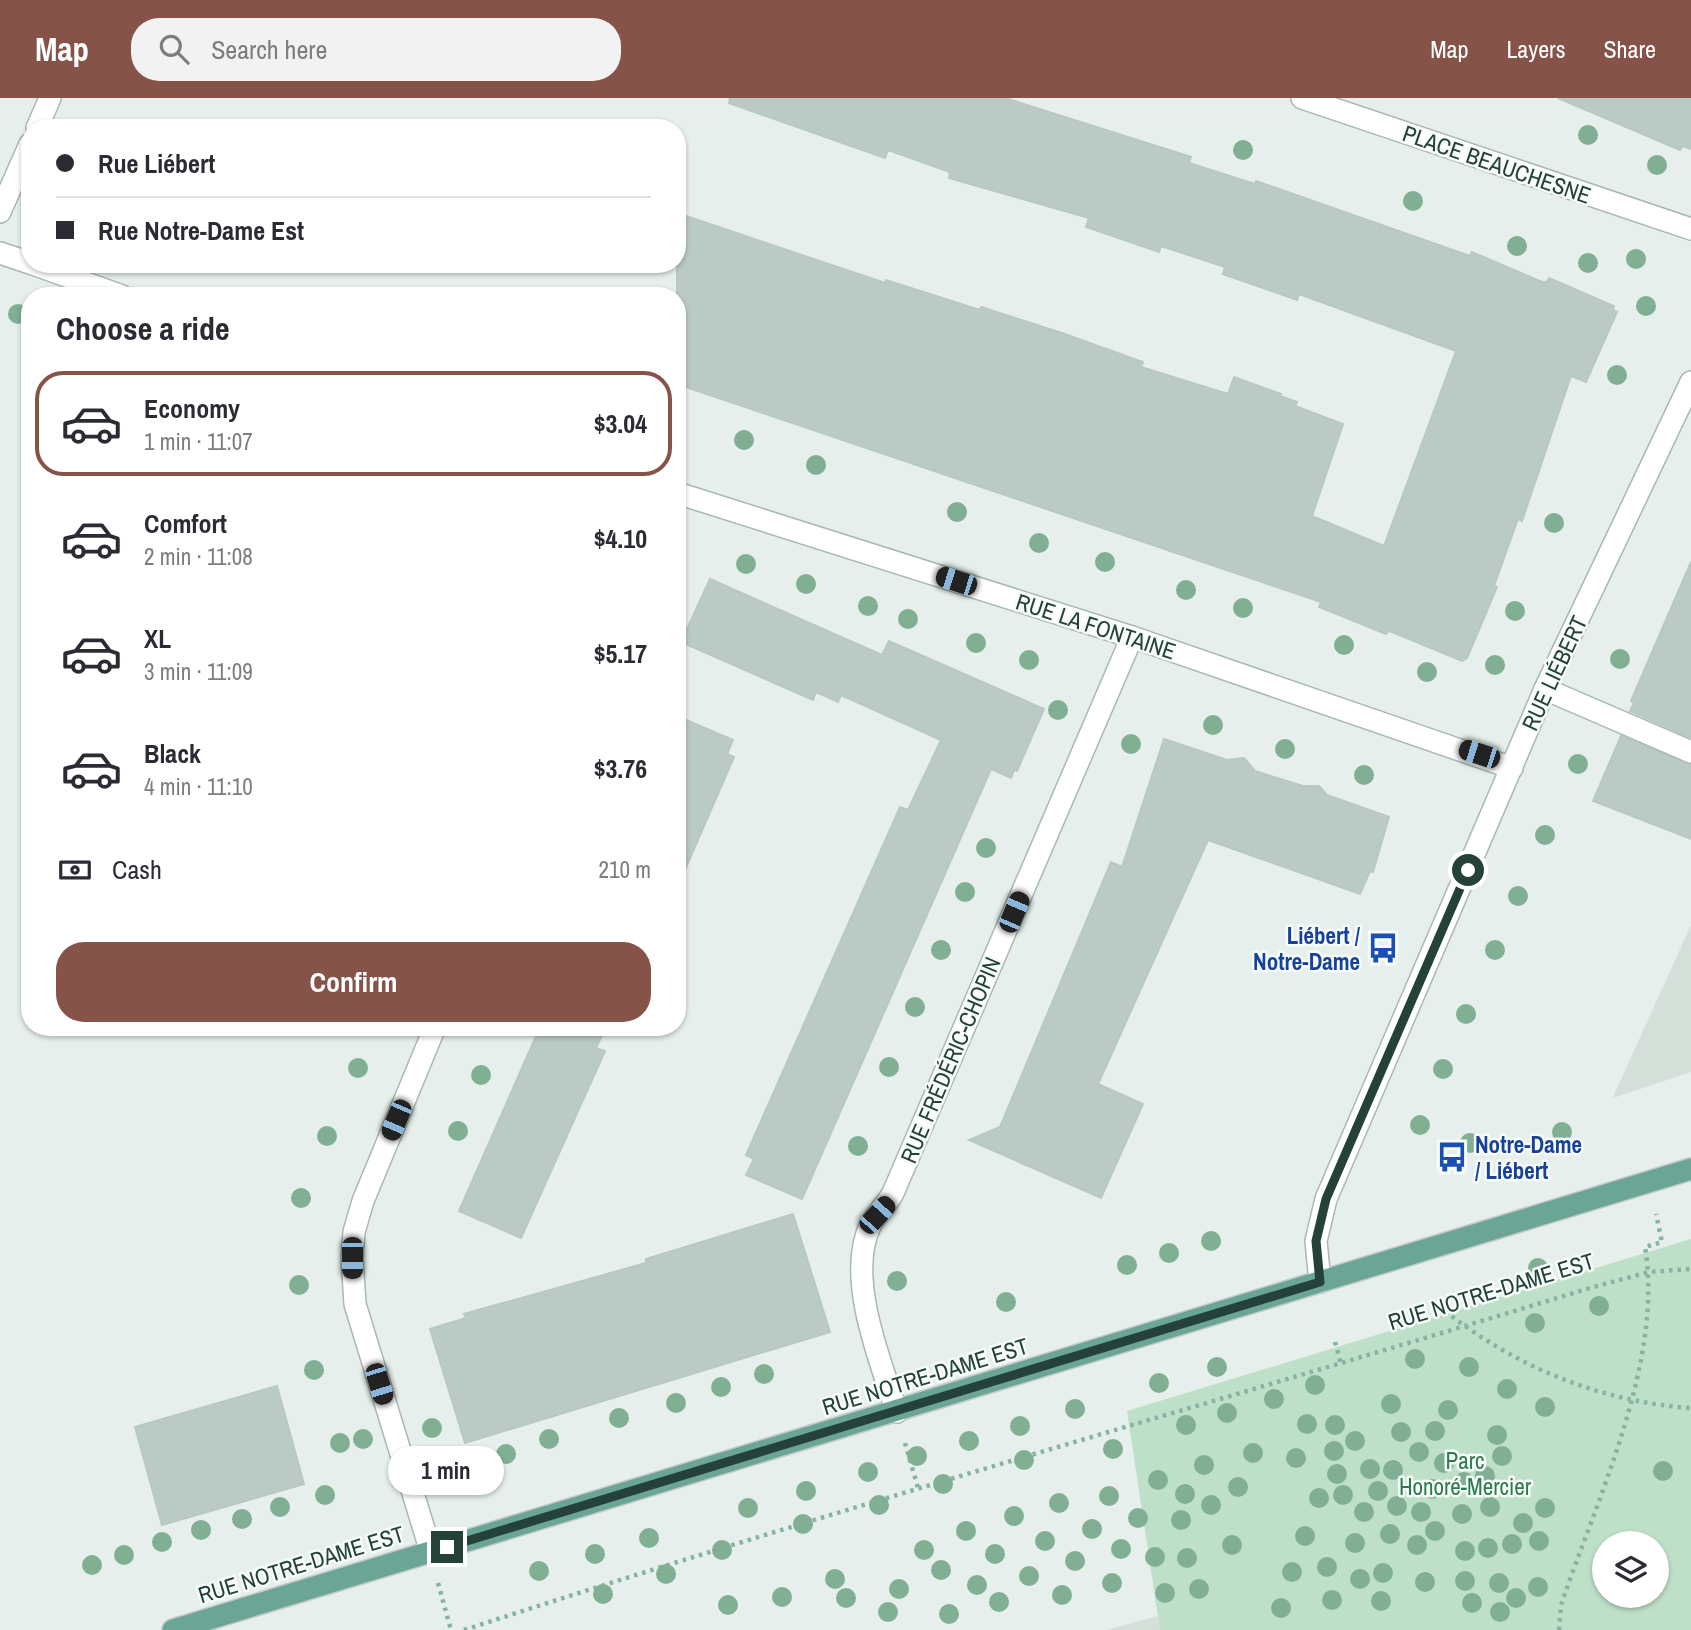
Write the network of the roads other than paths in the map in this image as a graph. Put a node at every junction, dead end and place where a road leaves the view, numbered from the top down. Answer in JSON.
{"nodes":[{"id":1,"x":50,"y":98,"type":"edge"},
{"id":2,"x":1303,"y":98,"type":"edge"},
{"id":3,"x":41,"y":119,"type":"edge"},
{"id":4,"x":21,"y":164,"type":"edge"},
{"id":5,"x":0,"y":212,"type":"edge"},
{"id":6,"x":1691,"y":229,"type":"edge"},
{"id":7,"x":0,"y":253,"type":"edge"},
{"id":8,"x":21,"y":260,"type":"edge"},
{"id":9,"x":57,"y":273,"type":"edge"},
{"id":10,"x":96,"y":287,"type":"edge"},
{"id":11,"x":1691,"y":382,"type":"edge"},
{"id":12,"x":686,"y":496,"type":"edge"},
{"id":13,"x":1132,"y":637,"type":"junction"},
{"id":14,"x":1545,"y":689,"type":"junction"},
{"id":15,"x":1691,"y":752,"type":"edge"},
{"id":16,"x":1512,"y":768,"type":"junction"},
{"id":17,"x":431,"y":1036,"type":"edge"},
{"id":18,"x":1691,"y":1169,"type":"edge"},
{"id":19,"x":1320,"y":1282,"type":"junction"},
{"id":20,"x":897,"y":1412,"type":"junction"},
{"id":21,"x":430,"y":1552,"type":"junction"},
{"id":22,"x":173,"y":1630,"type":"edge"}],
"edges":[{"from":1,"to":3,"type":"street"},
{"from":2,"to":6,"type":"street","name":"PLACE BEAUCHESNE"},
{"from":4,"to":5,"type":"street"},
{"from":7,"to":8,"type":"street"},
{"from":9,"to":10,"type":"street"},
{"from":11,"to":14,"type":"street","name":"RUE LIÉBERT"},
{"from":12,"to":13,"type":"street","name":"RUE LA FONTAINE"},
{"from":13,"to":16,"type":"street","name":"RUE LA FONTAINE"},
{"from":13,"to":20,"type":"street","name":"RUE FRÉDÉRIC-CHOPIN"},
{"from":14,"to":15,"type":"street"},
{"from":14,"to":16,"type":"street","name":"RUE LIÉBERT"},
{"from":16,"to":19,"type":"street","name":"RUE LIÉBERT"},
{"from":17,"to":21,"type":"street"},
{"from":18,"to":19,"type":"main road","name":"RUE NOTRE-DAME EST"},
{"from":19,"to":20,"type":"main road","name":"RUE NOTRE-DAME EST"},
{"from":20,"to":21,"type":"main road","name":"RUE NOTRE-DAME EST"},
{"from":21,"to":22,"type":"main road","name":"RUE NOTRE-DAME EST"}]}
